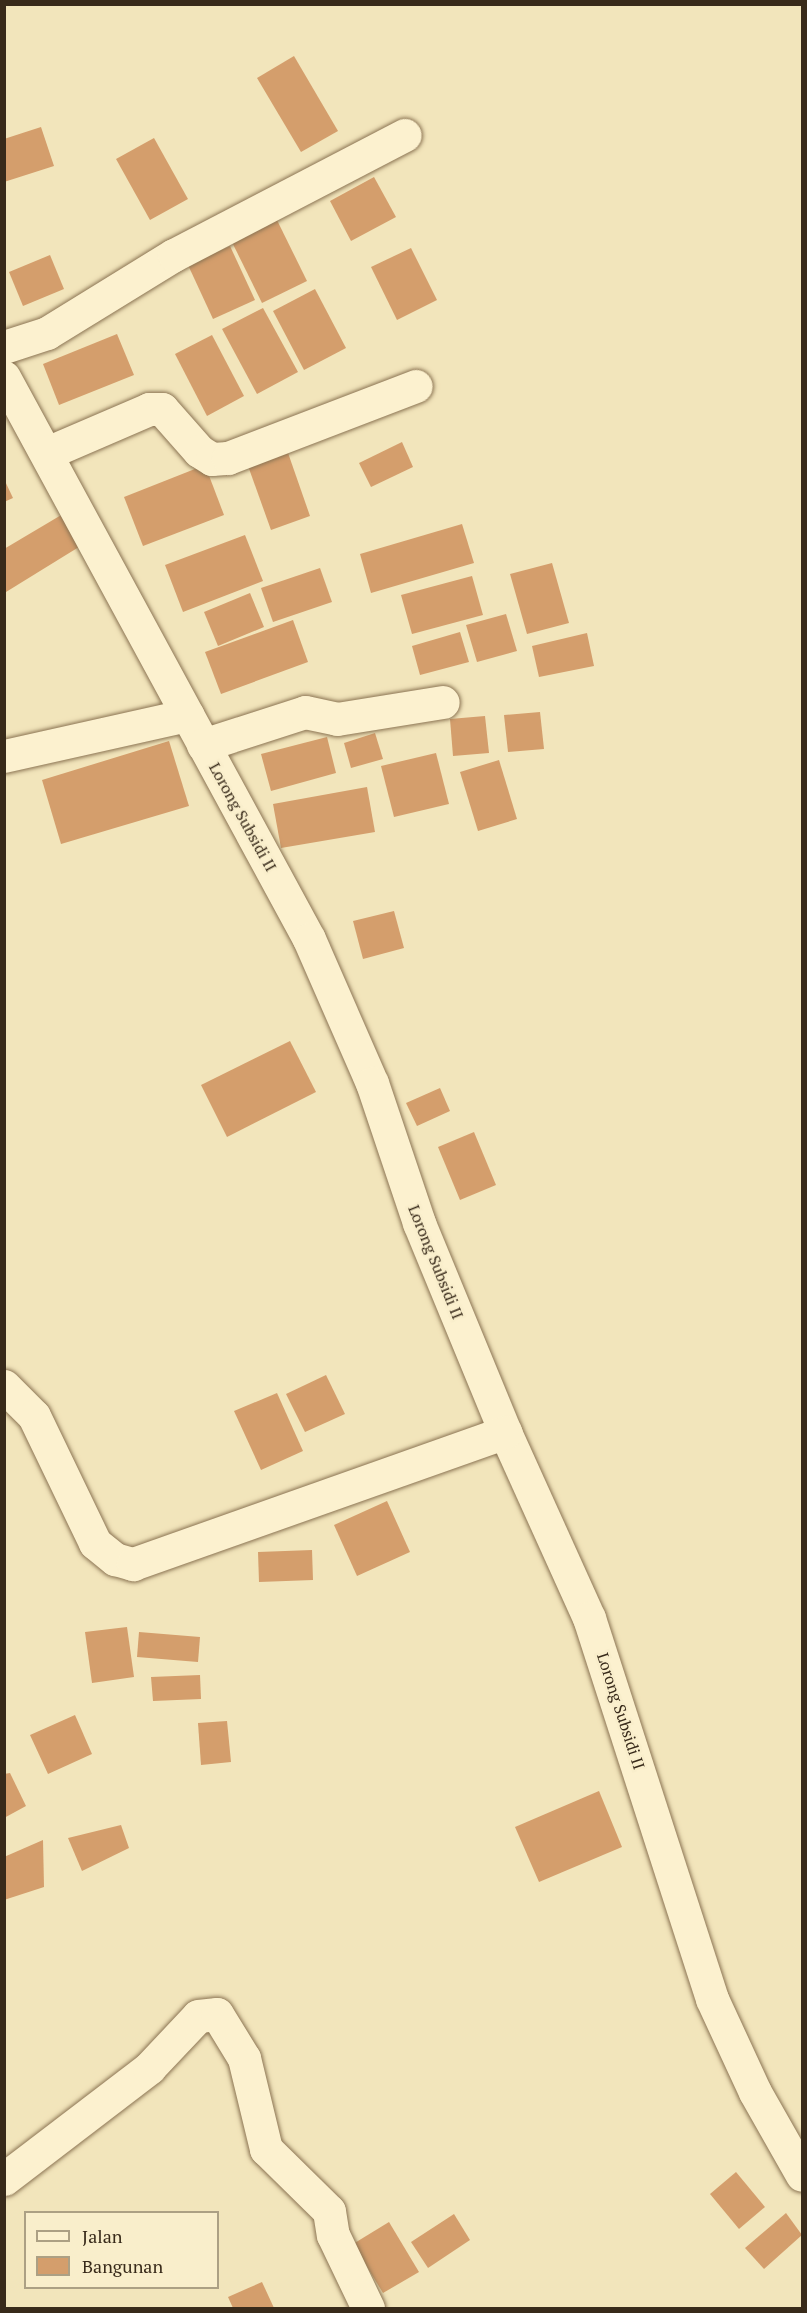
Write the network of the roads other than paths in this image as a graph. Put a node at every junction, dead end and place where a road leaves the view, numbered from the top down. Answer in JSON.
{"nodes":[{"id":1,"x":405,"y":135,"type":"dead end"},
{"id":2,"x":4,"y":347,"type":"edge"},
{"id":3,"x":4,"y":377,"type":"edge"},
{"id":4,"x":416,"y":386,"type":"dead end"},
{"id":5,"x":48,"y":453,"type":"junction"},
{"id":6,"x":443,"y":702,"type":"dead end"},
{"id":7,"x":187,"y":715,"type":"junction"},
{"id":8,"x":203,"y":745,"type":"junction"},
{"id":9,"x":4,"y":756,"type":"edge"},
{"id":10,"x":4,"y":1386,"type":"edge"},
{"id":11,"x":505,"y":1432,"type":"junction"},
{"id":12,"x":802,"y":2175,"type":"edge"},
{"id":13,"x":4,"y":2179,"type":"edge"},
{"id":14,"x":368,"y":2308,"type":"edge"}],
"edges":[{"from":1,"to":2,"type":"street"},
{"from":3,"to":5,"type":"street","name":"Lorong Subsidi II"},
{"from":4,"to":5,"type":"street"},
{"from":5,"to":7,"type":"street","name":"Lorong Subsidi II"},
{"from":6,"to":8,"type":"street"},
{"from":7,"to":8,"type":"street","name":"Lorong Subsidi II"},
{"from":7,"to":9,"type":"street"},
{"from":8,"to":11,"type":"street","name":"Lorong Subsidi II"},
{"from":10,"to":11,"type":"street"},
{"from":11,"to":12,"type":"street","name":"Lorong Subsidi II"},
{"from":13,"to":14,"type":"street"}]}
